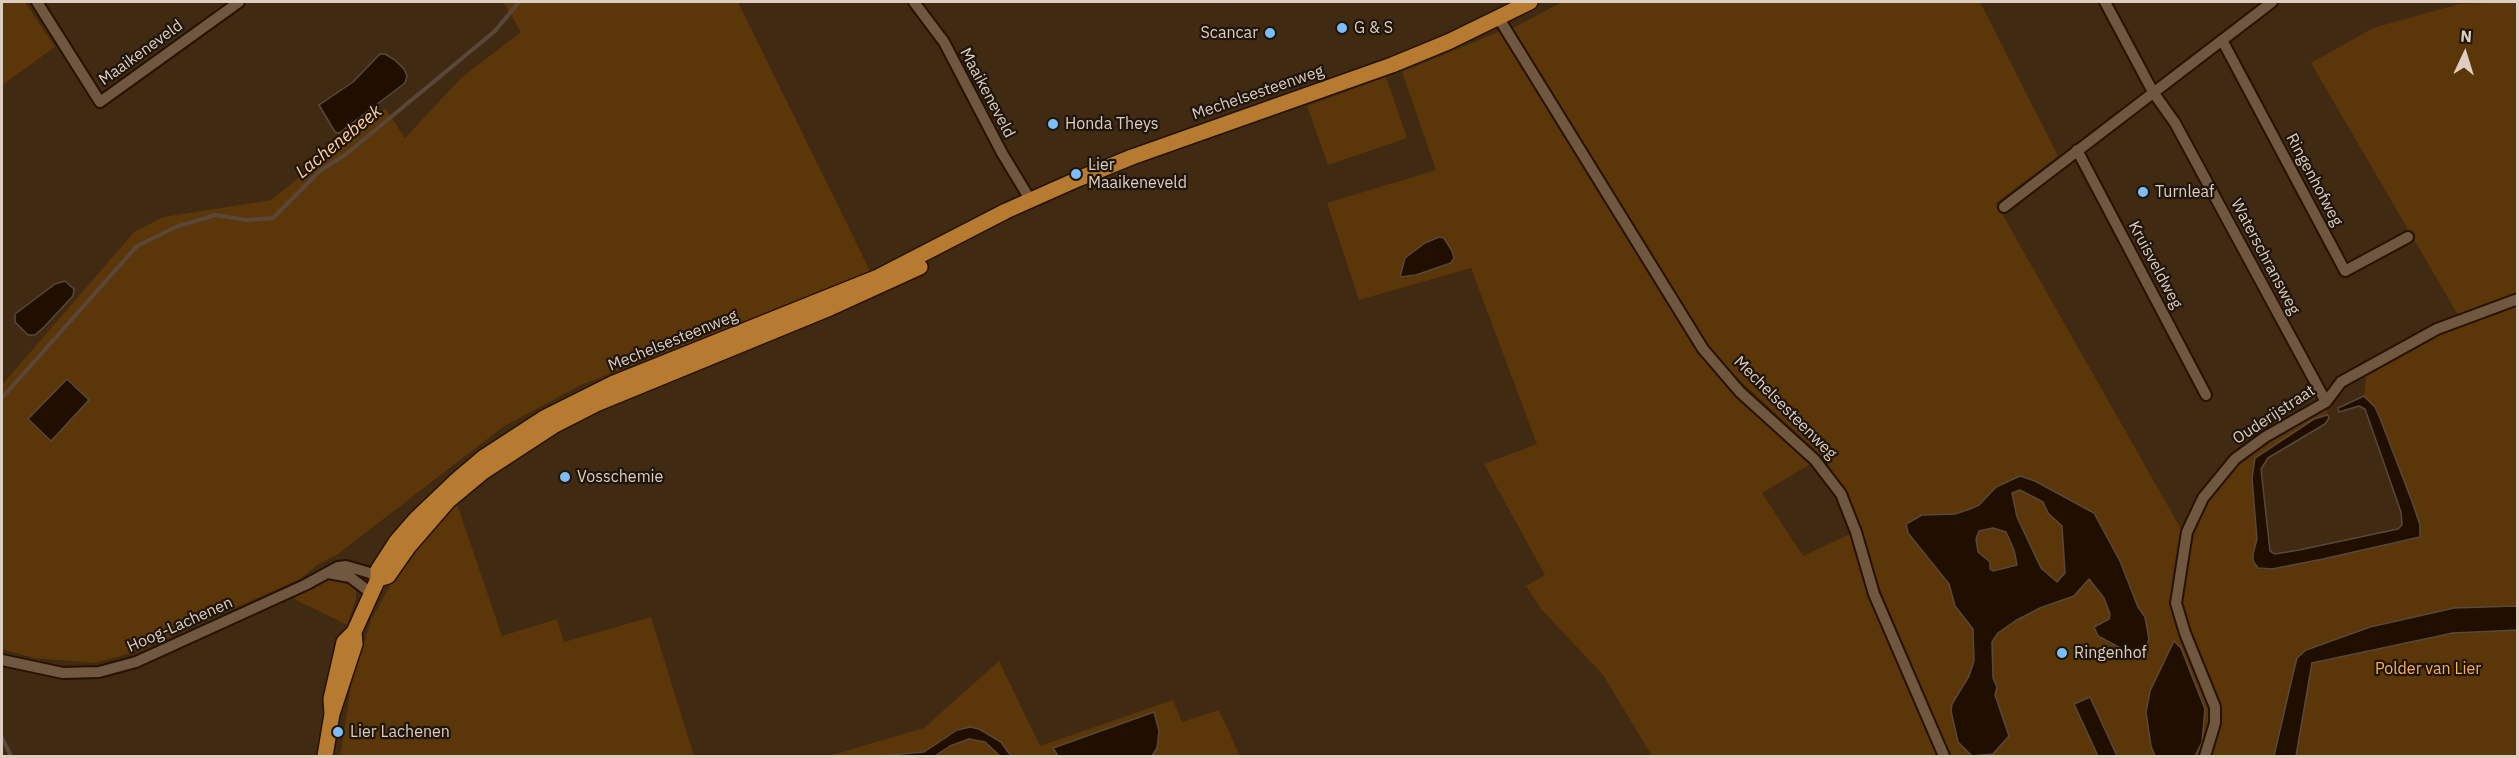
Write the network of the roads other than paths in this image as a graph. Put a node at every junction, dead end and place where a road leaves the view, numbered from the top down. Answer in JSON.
{"nodes":[{"id":1,"x":37,"y":2,"type":"edge"},
{"id":2,"x":239,"y":2,"type":"edge"},
{"id":3,"x":914,"y":2,"type":"edge"},
{"id":4,"x":1530,"y":2,"type":"edge"},
{"id":5,"x":2105,"y":2,"type":"edge"},
{"id":6,"x":2272,"y":2,"type":"edge"},
{"id":7,"x":1496,"y":17,"type":"junction"},
{"id":8,"x":2222,"y":40,"type":"junction"},
{"id":9,"x":2153,"y":92,"type":"junction"},
{"id":10,"x":2077,"y":150,"type":"junction"},
{"id":11,"x":1031,"y":201,"type":"junction"},
{"id":12,"x":2004,"y":207,"type":"dead end"},
{"id":13,"x":2408,"y":237,"type":"dead end"},
{"id":14,"x":2517,"y":298,"type":"edge"},
{"id":15,"x":2206,"y":394,"type":"dead end"},
{"id":16,"x":2326,"y":402,"type":"junction"},
{"id":17,"x":327,"y":573,"type":"junction"},
{"id":18,"x":378,"y":579,"type":"junction"},
{"id":19,"x":371,"y":593,"type":"junction"},
{"id":20,"x":2,"y":660,"type":"edge"},
{"id":21,"x":325,"y":756,"type":"edge"},
{"id":22,"x":1944,"y":756,"type":"edge"},
{"id":23,"x":2205,"y":756,"type":"edge"}],
"edges":[{"from":1,"to":2,"type":"street","name":"Maaikeneveld"},
{"from":3,"to":11,"type":"street","name":"Maaikeneveld"},
{"from":4,"to":7,"type":"main road","name":"Mechelsesteenweg"},
{"from":5,"to":9,"type":"street","name":"Waterschransweg"},
{"from":6,"to":8,"type":"street"},
{"from":7,"to":11,"type":"main road","name":"Mechelsesteenweg"},
{"from":7,"to":22,"type":"street","name":"Mechelsesteenweg"},
{"from":8,"to":9,"type":"street"},
{"from":8,"to":13,"type":"street","name":"Ringenhofweg"},
{"from":9,"to":10,"type":"street"},
{"from":9,"to":16,"type":"street","name":"Waterschransweg"},
{"from":10,"to":12,"type":"street"},
{"from":10,"to":15,"type":"street","name":"Kruisveldweg"},
{"from":11,"to":18,"type":"main road","name":"Mechelsesteenweg"},
{"from":14,"to":16,"type":"street","name":"Ouderijstraat"},
{"from":16,"to":23,"type":"street","name":"Ouderijstraat"},
{"from":17,"to":18,"type":"street","name":"Hoog-Lachenen"},
{"from":17,"to":19,"type":"street"},
{"from":17,"to":20,"type":"street","name":"Hoog-Lachenen"},
{"from":18,"to":19,"type":"main road","name":"Mechelsesteenweg"},
{"from":19,"to":21,"type":"main road","name":"Mechelsesteenweg"}]}
